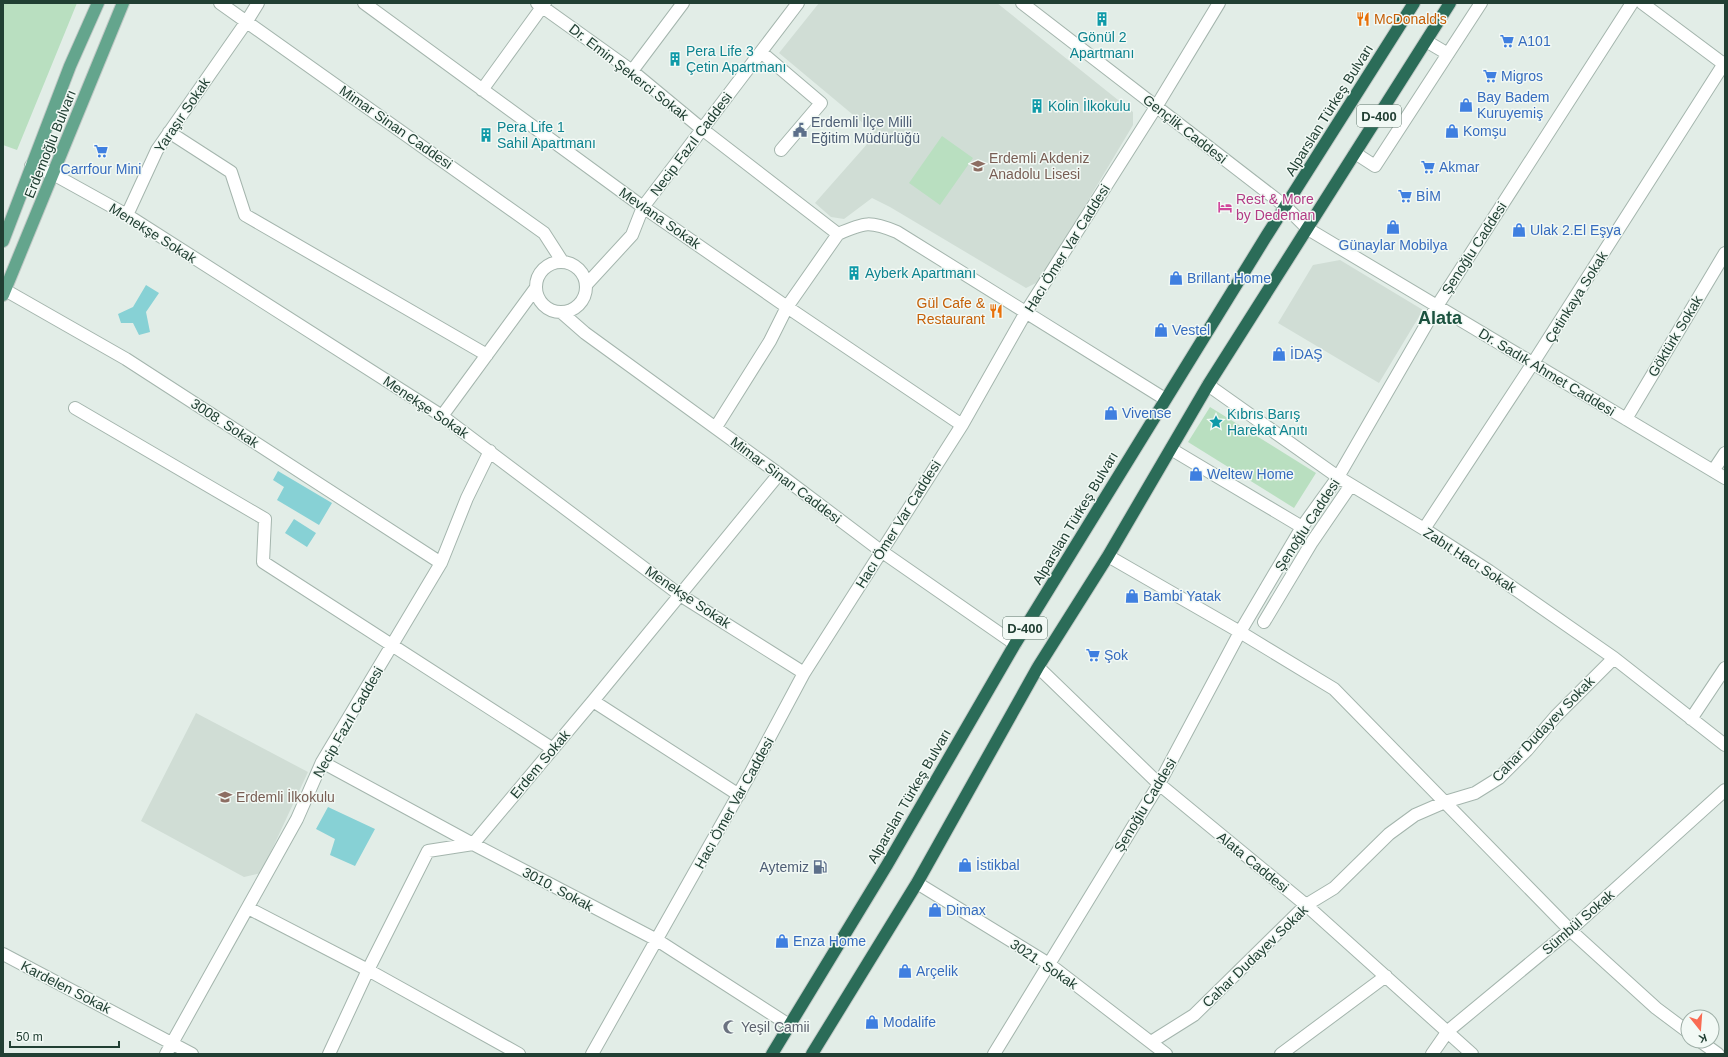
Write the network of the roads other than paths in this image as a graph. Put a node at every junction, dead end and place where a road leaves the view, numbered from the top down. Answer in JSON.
{"nodes":[{"id":1,"x":98,"y":3,"type":"edge"},
{"id":2,"x":124,"y":3,"type":"edge"},
{"id":3,"x":220,"y":3,"type":"edge"},
{"id":4,"x":258,"y":3,"type":"edge"},
{"id":5,"x":364,"y":3,"type":"edge"},
{"id":6,"x":683,"y":3,"type":"edge"},
{"id":7,"x":798,"y":3,"type":"edge"},
{"id":8,"x":1022,"y":3,"type":"edge"},
{"id":9,"x":1219,"y":3,"type":"edge"},
{"id":10,"x":1414,"y":3,"type":"edge"},
{"id":11,"x":1450,"y":3,"type":"edge"},
{"id":12,"x":1481,"y":3,"type":"edge"},
{"id":13,"x":1632,"y":3,"type":"edge"},
{"id":14,"x":1642,"y":3,"type":"edge"},
{"id":15,"x":541,"y":4,"type":"edge"},
{"id":16,"x":247,"y":22,"type":"junction"},
{"id":17,"x":1426,"y":41,"type":"junction"},
{"id":18,"x":761,"y":52,"type":"junction"},
{"id":19,"x":1448,"y":54,"type":"junction"},
{"id":20,"x":1725,"y":64,"type":"edge"},
{"id":21,"x":632,"y":71,"type":"junction"},
{"id":22,"x":482,"y":90,"type":"junction"},
{"id":23,"x":1156,"y":107,"type":"junction"},
{"id":24,"x":702,"y":129,"type":"junction"},
{"id":25,"x":169,"y":132,"type":"junction"},
{"id":26,"x":781,"y":150,"type":"dead end"},
{"id":27,"x":1355,"y":153,"type":"junction"},
{"id":28,"x":31,"y":166,"type":"junction"},
{"id":29,"x":53,"y":174,"type":"junction"},
{"id":30,"x":1285,"y":206,"type":"junction"},
{"id":31,"x":643,"y":207,"type":"junction"},
{"id":32,"x":128,"y":215,"type":"junction"},
{"id":33,"x":1308,"y":228,"type":"junction"},
{"id":34,"x":838,"y":234,"type":"junction"},
{"id":35,"x":3,"y":241,"type":"edge"},
{"id":36,"x":1725,"y":253,"type":"edge"},
{"id":37,"x":562,"y":261,"type":"junction"},
{"id":38,"x":586,"y":285,"type":"junction"},
{"id":39,"x":535,"y":289,"type":"junction"},
{"id":40,"x":4,"y":293,"type":"edge"},
{"id":41,"x":1437,"y":306,"type":"junction"},
{"id":42,"x":787,"y":307,"type":"junction"},
{"id":43,"x":561,"y":312,"type":"junction"},
{"id":44,"x":1026,"y":312,"type":"junction"},
{"id":45,"x":487,"y":355,"type":"junction"},
{"id":46,"x":1533,"y":364,"type":"junction"},
{"id":47,"x":1208,"y":386,"type":"junction"},
{"id":48,"x":1165,"y":399,"type":"junction"},
{"id":49,"x":75,"y":408,"type":"dead end"},
{"id":50,"x":442,"y":416,"type":"junction"},
{"id":51,"x":1626,"y":419,"type":"junction"},
{"id":52,"x":962,"y":424,"type":"junction"},
{"id":53,"x":716,"y":427,"type":"junction"},
{"id":54,"x":1171,"y":449,"type":"junction"},
{"id":55,"x":490,"y":451,"type":"junction"},
{"id":56,"x":1725,"y":453,"type":"edge"},
{"id":57,"x":1713,"y":471,"type":"junction"},
{"id":58,"x":779,"y":474,"type":"junction"},
{"id":59,"x":1338,"y":478,"type":"junction"},
{"id":60,"x":1725,"y":478,"type":"edge"},
{"id":61,"x":1351,"y":485,"type":"junction"},
{"id":62,"x":1302,"y":527,"type":"junction"},
{"id":63,"x":1424,"y":529,"type":"junction"},
{"id":64,"x":881,"y":551,"type":"junction"},
{"id":65,"x":1108,"y":556,"type":"junction"},
{"id":66,"x":441,"y":563,"type":"junction"},
{"id":67,"x":680,"y":595,"type":"junction"},
{"id":68,"x":1264,"y":622,"type":"dead end"},
{"id":69,"x":1240,"y":632,"type":"junction"},
{"id":70,"x":393,"y":644,"type":"junction"},
{"id":71,"x":1014,"y":644,"type":"junction"},
{"id":72,"x":1614,"y":658,"type":"junction"},
{"id":73,"x":1038,"y":668,"type":"junction"},
{"id":74,"x":1725,"y":668,"type":"edge"},
{"id":75,"x":804,"y":673,"type":"junction"},
{"id":76,"x":593,"y":701,"type":"junction"},
{"id":77,"x":1692,"y":718,"type":"junction"},
{"id":78,"x":1725,"y":745,"type":"edge"},
{"id":79,"x":553,"y":750,"type":"junction"},
{"id":80,"x":322,"y":762,"type":"junction"},
{"id":81,"x":1159,"y":784,"type":"junction"},
{"id":82,"x":1725,"y":790,"type":"edge"},
{"id":83,"x":739,"y":795,"type":"junction"},
{"id":84,"x":1445,"y":802,"type":"junction"},
{"id":85,"x":473,"y":844,"type":"junction"},
{"id":86,"x":917,"y":883,"type":"junction"},
{"id":87,"x":1306,"y":905,"type":"junction"},
{"id":88,"x":248,"y":908,"type":"junction"},
{"id":89,"x":1570,"y":930,"type":"junction"},
{"id":90,"x":657,"y":940,"type":"junction"},
{"id":91,"x":3,"y":954,"type":"edge"},
{"id":92,"x":1049,"y":964,"type":"junction"},
{"id":93,"x":368,"y":970,"type":"junction"},
{"id":94,"x":1386,"y":976,"type":"junction"},
{"id":95,"x":789,"y":1025,"type":"junction"},
{"id":96,"x":1680,"y":1026,"type":"edge"},
{"id":97,"x":1448,"y":1031,"type":"junction"},
{"id":98,"x":172,"y":1042,"type":"junction"},
{"id":99,"x":1151,"y":1042,"type":"junction"},
{"id":100,"x":166,"y":1054,"type":"edge"},
{"id":101,"x":192,"y":1054,"type":"edge"},
{"id":102,"x":329,"y":1054,"type":"edge"},
{"id":103,"x":519,"y":1054,"type":"edge"},
{"id":104,"x":592,"y":1054,"type":"edge"},
{"id":105,"x":772,"y":1054,"type":"edge"},
{"id":106,"x":812,"y":1054,"type":"edge"},
{"id":107,"x":994,"y":1054,"type":"edge"},
{"id":108,"x":1166,"y":1054,"type":"edge"},
{"id":109,"x":1281,"y":1054,"type":"edge"},
{"id":110,"x":1432,"y":1054,"type":"edge"},
{"id":111,"x":1472,"y":1054,"type":"edge"}],
"edges":[{"from":1,"to":28,"type":"main road","name":"Erdemoğlu Bulvarı"},
{"from":2,"to":29,"type":"main road","name":"Erdemoğlu Bulvarı"},
{"from":3,"to":16,"type":"street","name":"Mimar Sinan Caddesi"},
{"from":4,"to":16,"type":"street","name":"Yaraşır Sokak"},
{"from":5,"to":22,"type":"street","name":"Mevlana Sokak"},
{"from":6,"to":21,"type":"street"},
{"from":7,"to":18,"type":"street","name":"Necip Fazıl Caddesi"},
{"from":8,"to":23,"type":"street","name":"Gençlik Caddesi"},
{"from":9,"to":23,"type":"street","name":"Hacı Ömer Var Caddesi"},
{"from":10,"to":30,"type":"highway","name":"Alparslan Türkeş Bulvarı","number":"D-400"},
{"from":11,"to":17,"type":"highway","number":"D-400"},
{"from":12,"to":19,"type":"street"},
{"from":13,"to":41,"type":"street","name":"Şenoğlu Caddesi"},
{"from":14,"to":20,"type":"street"},
{"from":15,"to":21,"type":"street","name":"Dr. Emin Şekerci Sokak"},
{"from":15,"to":22,"type":"street"},
{"from":16,"to":25,"type":"street","name":"Yaraşır Sokak"},
{"from":16,"to":37,"type":"street","name":"Mimar Sinan Caddesi"},
{"from":17,"to":19,"type":"street"},
{"from":17,"to":27,"type":"highway","number":"D-400"},
{"from":18,"to":24,"type":"street","name":"Necip Fazıl Caddesi"},
{"from":18,"to":26,"type":"street"},
{"from":19,"to":27,"type":"street"},
{"from":20,"to":46,"type":"street","name":"Çetinkaya Sokak"},
{"from":21,"to":24,"type":"street","name":"Dr. Emin Şekerci Sokak"},
{"from":22,"to":31,"type":"street","name":"Mevlana Sokak"},
{"from":23,"to":30,"type":"street","name":"Gençlik Caddesi"},
{"from":23,"to":44,"type":"street","name":"Hacı Ömer Var Caddesi"},
{"from":24,"to":31,"type":"street","name":"Necip Fazıl Caddesi"},
{"from":24,"to":34,"type":"street","name":"Dr. Emin Şekerci Sokak"},
{"from":25,"to":32,"type":"street","name":"Yaraşır Sokak"},
{"from":25,"to":45,"type":"street"},
{"from":27,"to":33,"type":"highway","number":"D-400"},
{"from":28,"to":29,"type":"street","name":"Menekşe Sokak"},
{"from":28,"to":35,"type":"main road","name":"Erdemoğlu Bulvarı"},
{"from":29,"to":32,"type":"street","name":"Menekşe Sokak"},
{"from":29,"to":40,"type":"main road","name":"Erdemoğlu Bulvarı"},
{"from":30,"to":33,"type":"street","name":"Gençlik Caddesi"},
{"from":30,"to":48,"type":"highway","name":"Alparslan Türkeş Bulvarı","number":"D-400"},
{"from":31,"to":38,"type":"street","name":"Necip Fazıl Caddesi"},
{"from":31,"to":42,"type":"street","name":"Mevlana Sokak"},
{"from":32,"to":50,"type":"street","name":"Menekşe Sokak"},
{"from":33,"to":41,"type":"street","name":"Dr. Sadık Ahmet Caddesi"},
{"from":33,"to":47,"type":"highway","number":"D-400"},
{"from":34,"to":42,"type":"street"},
{"from":34,"to":44,"type":"street"},
{"from":36,"to":51,"type":"street","name":"Göktürk Sokak"},
{"from":37,"to":38,"type":"street"},
{"from":37,"to":39,"type":"street"},
{"from":38,"to":43,"type":"street"},
{"from":39,"to":43,"type":"street"},
{"from":39,"to":45,"type":"street"},
{"from":40,"to":66,"type":"street","name":"3008. Sokak"},
{"from":41,"to":46,"type":"street","name":"Dr. Sadık Ahmet Caddesi"},
{"from":41,"to":59,"type":"street","name":"Şenoğlu Caddesi"},
{"from":42,"to":52,"type":"street","name":"Mevlana Sokak"},
{"from":42,"to":53,"type":"street"},
{"from":43,"to":53,"type":"street","name":"Mimar Sinan Caddesi"},
{"from":44,"to":48,"type":"street"},
{"from":44,"to":52,"type":"street","name":"Hacı Ömer Var Caddesi"},
{"from":45,"to":50,"type":"street"},
{"from":46,"to":51,"type":"street","name":"Dr. Sadık Ahmet Caddesi"},
{"from":46,"to":63,"type":"street","name":"Çetinkaya Sokak"},
{"from":47,"to":54,"type":"highway","number":"D-400"},
{"from":47,"to":59,"type":"street","name":"Zabıt Hacı Sokak"},
{"from":48,"to":71,"type":"highway","name":"Alparslan Türkeş Bulvarı","number":"D-400"},
{"from":49,"to":70,"type":"street"},
{"from":50,"to":55,"type":"street","name":"Menekşe Sokak"},
{"from":51,"to":57,"type":"street","name":"Dr. Sadık Ahmet Caddesi"},
{"from":52,"to":64,"type":"street","name":"Hacı Ömer Var Caddesi"},
{"from":53,"to":58,"type":"street","name":"Mimar Sinan Caddesi"},
{"from":54,"to":62,"type":"street"},
{"from":54,"to":65,"type":"highway","number":"D-400"},
{"from":55,"to":66,"type":"street","name":"Necip Fazıl Caddesi"},
{"from":55,"to":67,"type":"street","name":"Menekşe Sokak"},
{"from":56,"to":57,"type":"street"},
{"from":57,"to":60,"type":"street","name":"Dr. Sadık Ahmet Caddesi"},
{"from":58,"to":64,"type":"street","name":"Mimar Sinan Caddesi"},
{"from":58,"to":67,"type":"street","name":"Erdem Sokak"},
{"from":59,"to":61,"type":"street","name":"Zabıt Hacı Sokak"},
{"from":59,"to":62,"type":"street","name":"Şenoğlu Caddesi"},
{"from":61,"to":63,"type":"street","name":"Zabıt Hacı Sokak"},
{"from":61,"to":68,"type":"street"},
{"from":62,"to":69,"type":"street","name":"Şenoğlu Caddesi"},
{"from":63,"to":72,"type":"street","name":"Zabıt Hacı Sokak"},
{"from":64,"to":71,"type":"street","name":"Mimar Sinan Caddesi"},
{"from":64,"to":75,"type":"street","name":"Hacı Ömer Var Caddesi"},
{"from":65,"to":69,"type":"street"},
{"from":65,"to":73,"type":"highway","number":"D-400"},
{"from":66,"to":70,"type":"street","name":"Necip Fazıl Caddesi"},
{"from":67,"to":75,"type":"street","name":"Menekşe Sokak"},
{"from":67,"to":76,"type":"street","name":"Erdem Sokak"},
{"from":69,"to":81,"type":"street","name":"Şenoğlu Caddesi"},
{"from":69,"to":84,"type":"street"},
{"from":70,"to":79,"type":"street"},
{"from":70,"to":80,"type":"street","name":"Necip Fazıl Caddesi"},
{"from":71,"to":95,"type":"highway","name":"Alparslan Türkeş Bulvarı","number":"D-400"},
{"from":72,"to":77,"type":"street","name":"Zabıt Hacı Sokak"},
{"from":72,"to":84,"type":"street","name":"Cahar Dudayev Sokak"},
{"from":73,"to":81,"type":"street","name":"Alata Caddesi"},
{"from":73,"to":86,"type":"highway","number":"D-400"},
{"from":74,"to":77,"type":"street"},
{"from":75,"to":83,"type":"street","name":"Hacı Ömer Var Caddesi"},
{"from":76,"to":79,"type":"street","name":"Erdem Sokak"},
{"from":76,"to":83,"type":"street"},
{"from":77,"to":78,"type":"street"},
{"from":79,"to":85,"type":"street","name":"Erdem Sokak"},
{"from":80,"to":85,"type":"street","name":"3010. Sokak"},
{"from":80,"to":88,"type":"street","name":"Necip Fazıl Caddesi"},
{"from":81,"to":87,"type":"street","name":"Alata Caddesi"},
{"from":81,"to":92,"type":"street","name":"Şenoğlu Caddesi"},
{"from":82,"to":89,"type":"street","name":"Sümbül Sokak"},
{"from":83,"to":90,"type":"street","name":"Hacı Ömer Var Caddesi"},
{"from":84,"to":87,"type":"street","name":"Cahar Dudayev Sokak"},
{"from":84,"to":89,"type":"street"},
{"from":85,"to":90,"type":"street","name":"3010. Sokak"},
{"from":85,"to":93,"type":"street"},
{"from":86,"to":92,"type":"street","name":"3021. Sokak"},
{"from":86,"to":106,"type":"highway","number":"D-400"},
{"from":87,"to":94,"type":"street","name":"Alata Caddesi"},
{"from":87,"to":99,"type":"street","name":"Cahar Dudayev Sokak"},
{"from":88,"to":93,"type":"street"},
{"from":88,"to":98,"type":"street","name":"Necip Fazıl Caddesi"},
{"from":89,"to":96,"type":"street"},
{"from":89,"to":97,"type":"street","name":"Sümbül Sokak"},
{"from":90,"to":95,"type":"street","name":"3010. Sokak"},
{"from":90,"to":104,"type":"street","name":"Hacı Ömer Var Caddesi"},
{"from":91,"to":98,"type":"street","name":"Kardelen Sokak"},
{"from":92,"to":99,"type":"street","name":"3021. Sokak"},
{"from":92,"to":107,"type":"street","name":"Şenoğlu Caddesi"},
{"from":93,"to":102,"type":"street"},
{"from":93,"to":103,"type":"street"},
{"from":94,"to":97,"type":"street","name":"Alata Caddesi"},
{"from":94,"to":109,"type":"street"},
{"from":95,"to":105,"type":"highway","name":"Alparslan Türkeş Bulvarı","number":"D-400"},
{"from":97,"to":110,"type":"street","name":"Sümbül Sokak"},
{"from":97,"to":111,"type":"street","name":"Alata Caddesi"},
{"from":98,"to":100,"type":"street","name":"Necip Fazıl Caddesi"},
{"from":98,"to":101,"type":"street","name":"Kardelen Sokak"},
{"from":99,"to":108,"type":"street","name":"3021. Sokak"}]}
